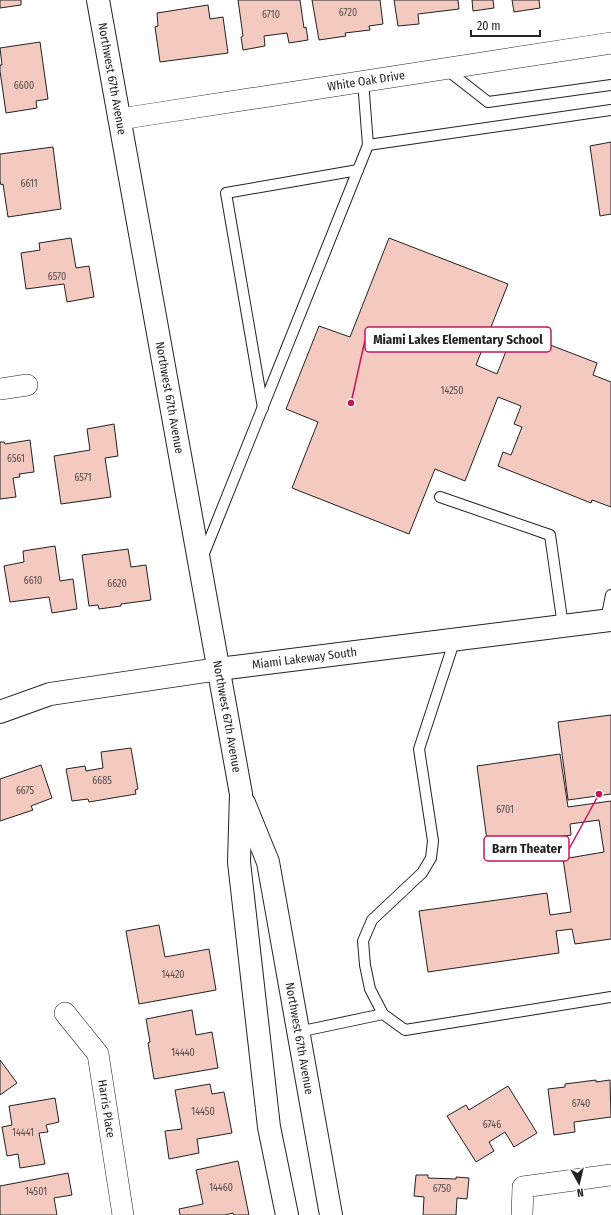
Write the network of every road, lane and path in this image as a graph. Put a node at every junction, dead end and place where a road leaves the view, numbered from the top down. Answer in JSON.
{"nodes":[{"id":1,"x":98,"y":0,"type":"edge"},
{"id":2,"x":611,"y":43,"type":"edge"},
{"id":3,"x":446,"y":68,"type":"junction"},
{"id":4,"x":363,"y":81,"type":"junction"},
{"id":5,"x":611,"y":84,"type":"edge"},
{"id":6,"x":611,"y":110,"type":"edge"},
{"id":7,"x":120,"y":119,"type":"junction"},
{"id":8,"x":368,"y":145,"type":"junction"},
{"id":9,"x":358,"y":170,"type":"junction"},
{"id":10,"x":27,"y":385,"type":"dead end"},
{"id":11,"x":0,"y":389,"type":"edge"},
{"id":12,"x":263,"y":408,"type":"junction"},
{"id":13,"x":440,"y":497,"type":"dead end"},
{"id":14,"x":200,"y":563,"type":"junction"},
{"id":15,"x":611,"y":595,"type":"edge"},
{"id":16,"x":608,"y":620,"type":"edge"},
{"id":17,"x":563,"y":626,"type":"junction"},
{"id":18,"x":455,"y":639,"type":"junction"},
{"id":19,"x":219,"y":669,"type":"junction"},
{"id":20,"x":0,"y":712,"type":"edge"},
{"id":21,"x":241,"y":794,"type":"junction"},
{"id":22,"x":611,"y":997,"type":"edge"},
{"id":23,"x":65,"y":1013,"type":"dead end"},
{"id":24,"x":383,"y":1014,"type":"junction"},
{"id":25,"x":298,"y":1032,"type":"junction"},
{"id":26,"x":611,"y":1175,"type":"edge"},
{"id":27,"x":123,"y":1215,"type":"edge"},
{"id":28,"x":287,"y":1215,"type":"edge"},
{"id":29,"x":331,"y":1215,"type":"edge"},
{"id":30,"x":522,"y":1215,"type":"edge"}],
"edges":[{"from":1,"to":7,"type":"main road","name":"Northwest 67th Avenue"},
{"from":2,"to":3,"type":"street","name":"White Oak Drive"},
{"from":3,"to":4,"type":"street","name":"White Oak Drive"},
{"from":3,"to":5,"type":"lane"},
{"from":4,"to":7,"type":"street","name":"White Oak Drive"},
{"from":4,"to":8,"type":"lane"},
{"from":6,"to":8,"type":"lane"},
{"from":7,"to":14,"type":"main road","name":"Northwest 67th Avenue"},
{"from":8,"to":9,"type":"lane"},
{"from":9,"to":12,"type":"lane"},
{"from":9,"to":12,"type":"lane"},
{"from":10,"to":11,"type":"street"},
{"from":12,"to":14,"type":"lane"},
{"from":13,"to":17,"type":"lane"},
{"from":14,"to":19,"type":"main road","name":"Northwest 67th Avenue"},
{"from":15,"to":16,"type":"lane"},
{"from":16,"to":17,"type":"main road","name":"Miami Lakeway South"},
{"from":17,"to":18,"type":"main road","name":"Miami Lakeway South"},
{"from":18,"to":19,"type":"main road","name":"Miami Lakeway South"},
{"from":18,"to":24,"type":"lane"},
{"from":19,"to":20,"type":"main road","name":"Miami Lakeway South"},
{"from":19,"to":21,"type":"main road","name":"Northwest 67th Avenue"},
{"from":21,"to":25,"type":"main road","name":"Northwest 67th Avenue"},
{"from":21,"to":28,"type":"main road","name":"Northwest 67th Avenue"},
{"from":22,"to":24,"type":"lane"},
{"from":23,"to":27,"type":"street","name":"Harris Place"},
{"from":24,"to":25,"type":"lane"},
{"from":25,"to":29,"type":"main road","name":"Northwest 67th Avenue"},
{"from":26,"to":30,"type":"street"}]}
